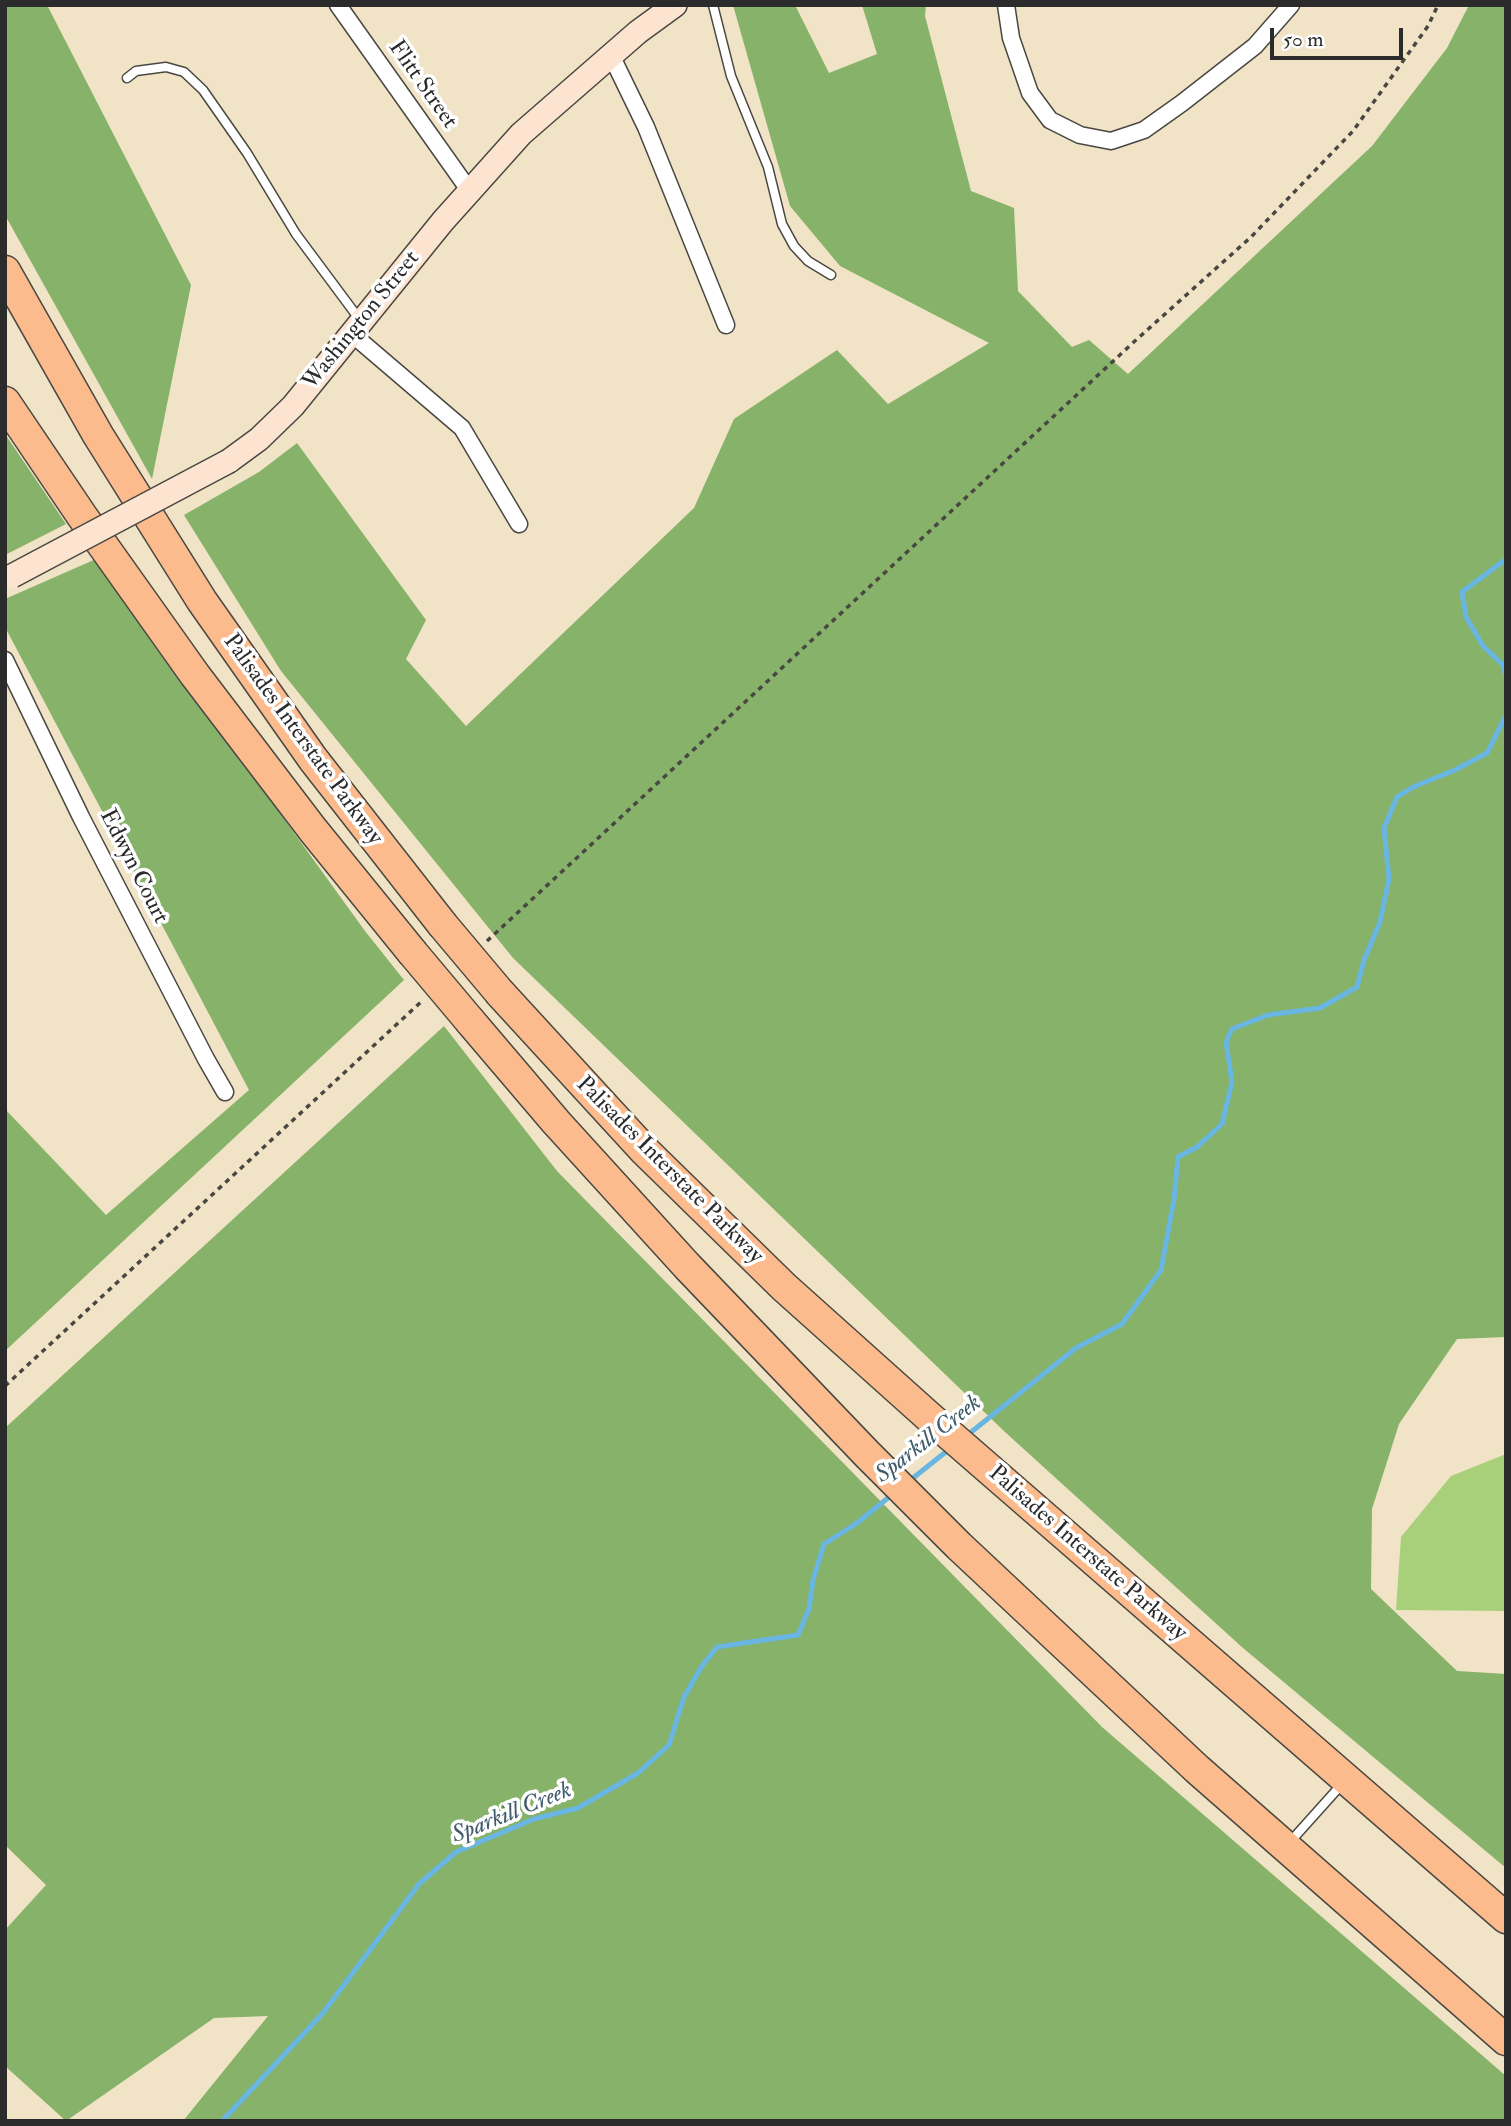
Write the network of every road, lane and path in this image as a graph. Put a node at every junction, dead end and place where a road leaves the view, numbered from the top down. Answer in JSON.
{"nodes":[{"id":1,"x":338,"y":5,"type":"edge"},
{"id":2,"x":675,"y":5,"type":"edge"},
{"id":3,"x":713,"y":5,"type":"edge"},
{"id":4,"x":1006,"y":5,"type":"edge"},
{"id":5,"x":1291,"y":5,"type":"edge"},
{"id":6,"x":1438,"y":5,"type":"edge"},
{"id":7,"x":611,"y":55,"type":"junction"},
{"id":8,"x":127,"y":78,"type":"dead end"},
{"id":9,"x":469,"y":190,"type":"junction"},
{"id":10,"x":5,"y":271,"type":"edge"},
{"id":11,"x":831,"y":275,"type":"dead end"},
{"id":12,"x":726,"y":325,"type":"dead end"},
{"id":13,"x":357,"y":328,"type":"junction"},
{"id":14,"x":5,"y":402,"type":"edge"},
{"id":15,"x":519,"y":524,"type":"dead end"},
{"id":16,"x":9,"y":578,"type":"edge"},
{"id":17,"x":5,"y":660,"type":"edge"},
{"id":18,"x":477,"y":949,"type":"dead end"},
{"id":19,"x":426,"y":997,"type":"dead end"},
{"id":20,"x":225,"y":1093,"type":"dead end"},
{"id":21,"x":5,"y":1386,"type":"edge"},
{"id":22,"x":1346,"y":1779,"type":"junction"},
{"id":23,"x":1285,"y":1847,"type":"junction"},
{"id":24,"x":1506,"y":1918,"type":"edge"},
{"id":25,"x":1506,"y":2040,"type":"edge"}],
"edges":[{"from":1,"to":9,"type":"street","name":"Flitt Street"},
{"from":2,"to":7,"type":"main road","name":"Washington Street"},
{"from":3,"to":11,"type":"lane"},
{"from":4,"to":5,"type":"street"},
{"from":6,"to":18,"type":"path"},
{"from":7,"to":9,"type":"main road","name":"Washington Street"},
{"from":7,"to":12,"type":"street"},
{"from":8,"to":13,"type":"lane"},
{"from":9,"to":13,"type":"main road","name":"Washington Street"},
{"from":10,"to":22,"type":"highway","name":"Palisades Interstate Parkway","bridge":true},
{"from":13,"to":15,"type":"street"},
{"from":13,"to":16,"type":"main road","name":"Washington Street","bridge":true},
{"from":14,"to":23,"type":"highway","name":"Palisades Interstate Parkway","bridge":true},
{"from":17,"to":20,"type":"street","name":"Edwyn Court"},
{"from":19,"to":21,"type":"path"},
{"from":22,"to":23,"type":"lane"},
{"from":22,"to":24,"type":"highway","name":"Palisades Interstate Parkway"},
{"from":23,"to":25,"type":"highway","name":"Palisades Interstate Parkway"}]}
